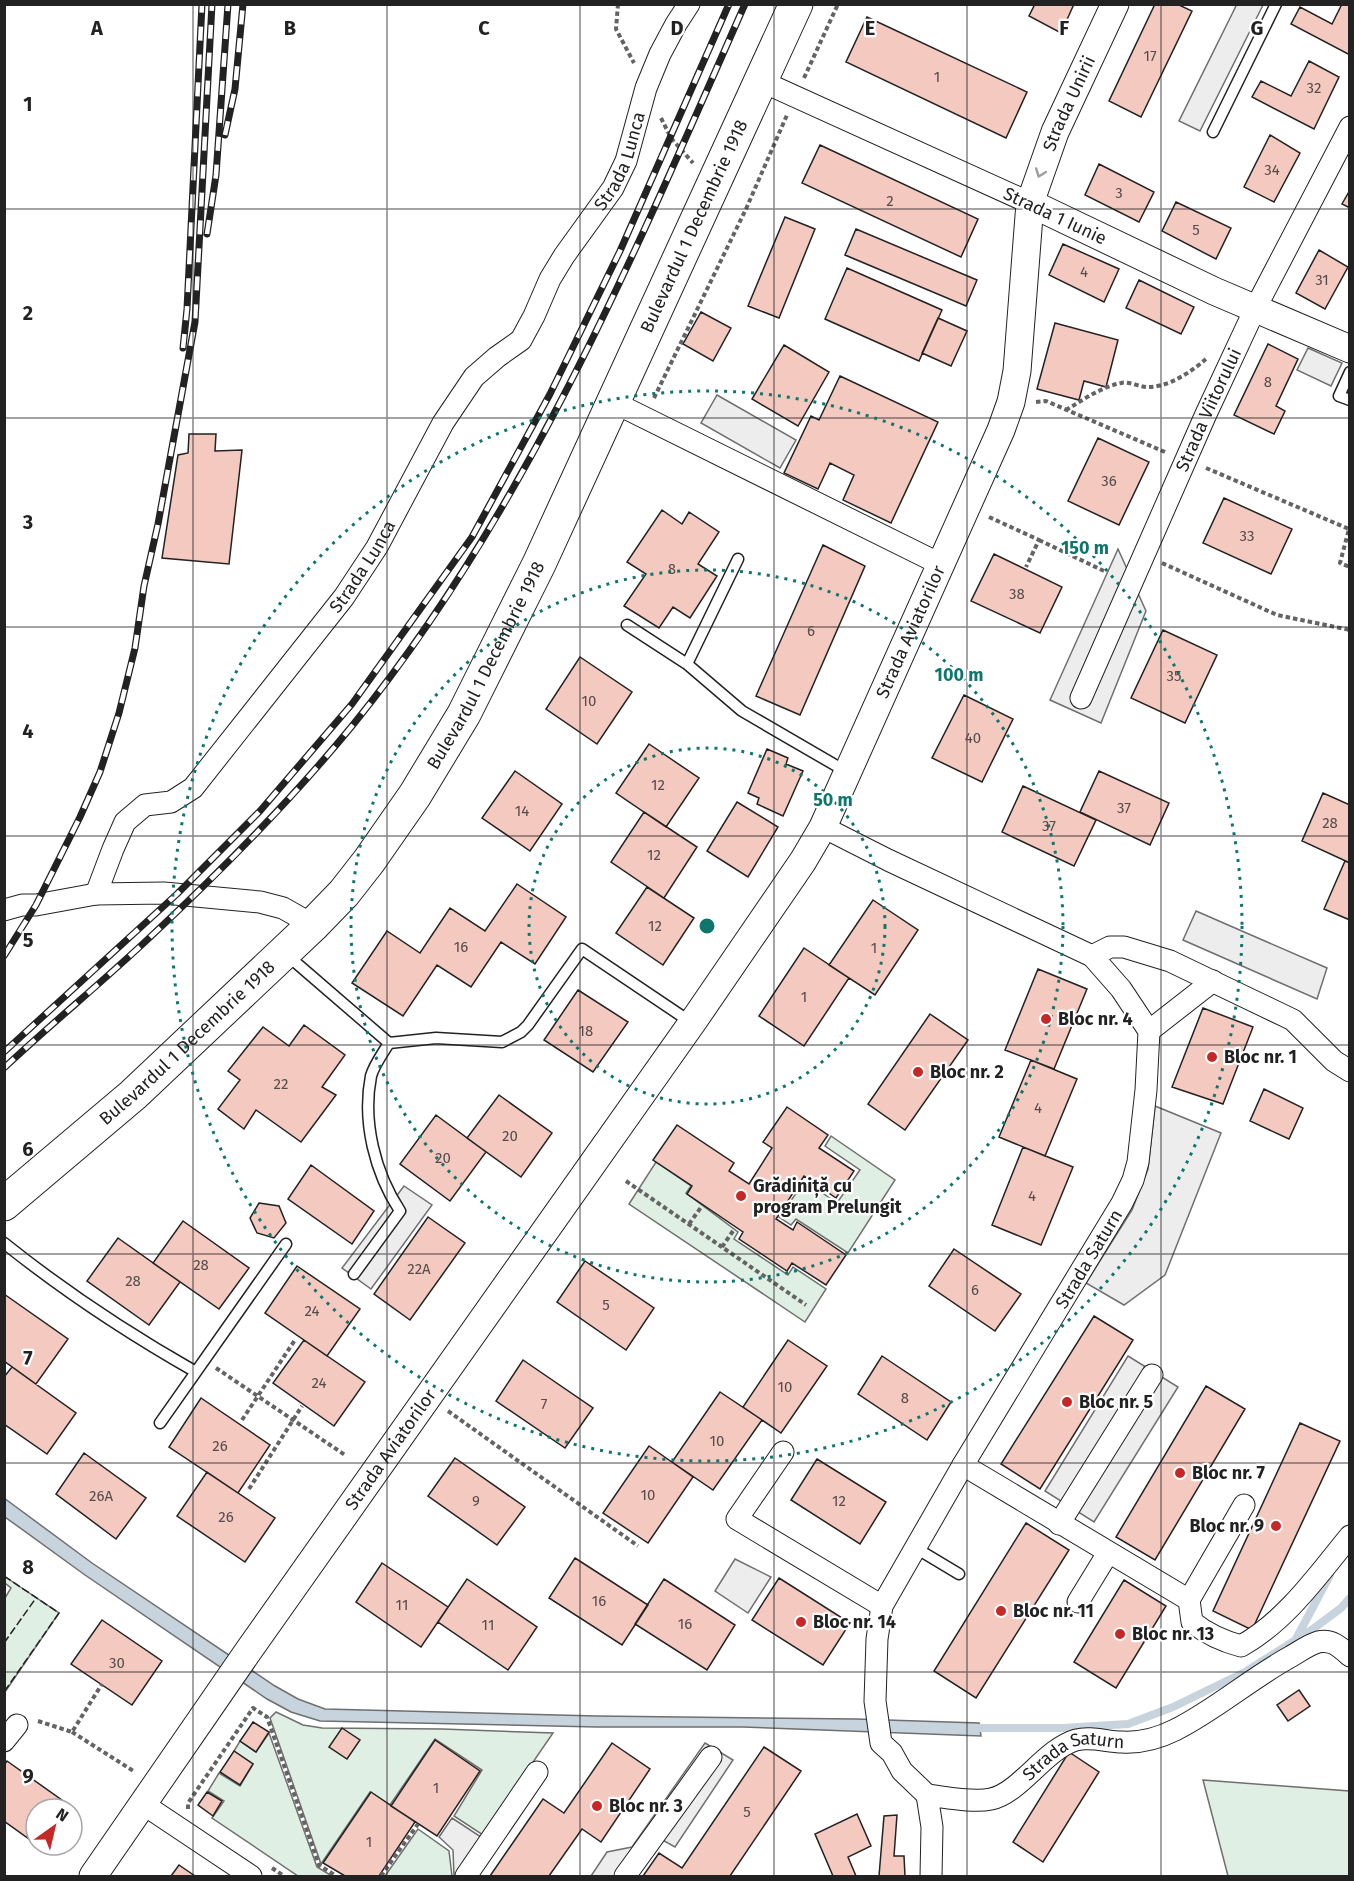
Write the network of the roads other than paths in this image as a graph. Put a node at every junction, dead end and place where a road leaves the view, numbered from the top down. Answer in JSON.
{"nodes":[{"id":1,"x":689,"y":4,"type":"edge"},
{"id":2,"x":796,"y":4,"type":"edge"},
{"id":3,"x":1115,"y":4,"type":"edge"},
{"id":4,"x":1276,"y":4,"type":"edge"},
{"id":5,"x":761,"y":81,"type":"junction"},
{"id":6,"x":1350,"y":127,"type":"edge"},
{"id":7,"x":1213,"y":132,"type":"dead end"},
{"id":8,"x":1030,"y":203,"type":"junction"},
{"id":9,"x":1255,"y":309,"type":"junction"},
{"id":10,"x":1350,"y":349,"type":"edge"},
{"id":11,"x":1350,"y":372,"type":"edge"},
{"id":12,"x":1350,"y":400,"type":"edge"},
{"id":13,"x":613,"y":402,"type":"junction"},
{"id":14,"x":738,"y":559,"type":"dead end"},
{"id":15,"x":940,"y":564,"type":"junction"},
{"id":16,"x":627,"y":624,"type":"dead end"},
{"id":17,"x":687,"y":664,"type":"junction"},
{"id":18,"x":1081,"y":698,"type":"dead end"},
{"id":19,"x":847,"y":772,"type":"junction"},
{"id":20,"x":823,"y":827,"type":"junction"},
{"id":21,"x":96,"y":894,"type":"junction"},
{"id":22,"x":4,"y":910,"type":"edge"},
{"id":23,"x":313,"y":925,"type":"junction"},
{"id":24,"x":284,"y":952,"type":"junction"},
{"id":25,"x":1092,"y":956,"type":"junction"},
{"id":26,"x":1213,"y":981,"type":"junction"},
{"id":27,"x":692,"y":1023,"type":"junction"},
{"id":28,"x":1149,"y":1031,"type":"junction"},
{"id":29,"x":389,"y":1043,"type":"junction"},
{"id":30,"x":1342,"y":1066,"type":"edge"},
{"id":31,"x":4,"y":1204,"type":"edge"},
{"id":32,"x":4,"y":1243,"type":"edge"},
{"id":33,"x":286,"y":1244,"type":"dead end"},
{"id":34,"x":354,"y":1274,"type":"dead end"},
{"id":35,"x":196,"y":1372,"type":"junction"},
{"id":36,"x":1152,"y":1375,"type":"dead end"},
{"id":37,"x":160,"y":1423,"type":"dead end"},
{"id":38,"x":783,"y":1452,"type":"dead end"},
{"id":39,"x":963,"y":1465,"type":"junction"},
{"id":40,"x":1244,"y":1505,"type":"dead end"},
{"id":41,"x":1059,"y":1524,"type":"junction"},
{"id":42,"x":1350,"y":1536,"type":"edge"},
{"id":43,"x":914,"y":1547,"type":"junction"},
{"id":44,"x":1108,"y":1553,"type":"junction"},
{"id":45,"x":959,"y":1574,"type":"dead end"},
{"id":46,"x":1189,"y":1600,"type":"junction"},
{"id":47,"x":1078,"y":1602,"type":"dead end"},
{"id":48,"x":882,"y":1606,"type":"junction"},
{"id":49,"x":1350,"y":1656,"type":"edge"},
{"id":50,"x":711,"y":1757,"type":"dead end"},
{"id":51,"x":537,"y":1772,"type":"dead end"},
{"id":52,"x":927,"y":1795,"type":"junction"},
{"id":53,"x":143,"y":1804,"type":"junction"},
{"id":54,"x":258,"y":1870,"type":"edge"},
{"id":55,"x":93,"y":1876,"type":"edge"},
{"id":56,"x":466,"y":1876,"type":"edge"},
{"id":57,"x":625,"y":1876,"type":"edge"},
{"id":58,"x":931,"y":1876,"type":"edge"}],
"edges":[{"from":1,"to":21,"type":"street","name":"Strada Lunca"},
{"from":2,"to":5,"type":"main road","name":"Bulevardul 1 Decembrie 1918"},
{"from":3,"to":8,"type":"street","name":"Strada Unirii","one_way":true},
{"from":4,"to":7,"type":"lane"},
{"from":5,"to":8,"type":"street","name":"Strada 1 Iunie"},
{"from":5,"to":13,"type":"main road","name":"Bulevardul 1 Decembrie 1918"},
{"from":6,"to":9,"type":"street","name":"Strada Viitorului"},
{"from":8,"to":9,"type":"street","name":"Strada 1 Iunie"},
{"from":8,"to":15,"type":"street","name":"Strada Aviatorilor"},
{"from":9,"to":10,"type":"street","name":"Strada 1 Iunie"},
{"from":9,"to":18,"type":"street","name":"Strada Viitorului"},
{"from":11,"to":12,"type":"lane"},
{"from":13,"to":15,"type":"street"},
{"from":13,"to":23,"type":"main road","name":"Bulevardul 1 Decembrie 1918"},
{"from":14,"to":17,"type":"lane"},
{"from":15,"to":19,"type":"street","name":"Strada Aviatorilor"},
{"from":16,"to":17,"type":"lane"},
{"from":17,"to":19,"type":"lane"},
{"from":19,"to":20,"type":"street","name":"Strada Aviatorilor"},
{"from":20,"to":25,"type":"street"},
{"from":20,"to":27,"type":"street","name":"Strada Aviatorilor"},
{"from":21,"to":22,"type":"street"},
{"from":21,"to":23,"type":"street"},
{"from":23,"to":24,"type":"main road","name":"Bulevardul 1 Decembrie 1918"},
{"from":24,"to":29,"type":"lane"},
{"from":24,"to":31,"type":"main road","name":"Bulevardul 1 Decembrie 1918"},
{"from":25,"to":26,"type":"street"},
{"from":25,"to":28,"type":"street"},
{"from":26,"to":28,"type":"street"},
{"from":26,"to":30,"type":"street"},
{"from":27,"to":29,"type":"lane"},
{"from":27,"to":53,"type":"street","name":"Strada Aviatorilor"},
{"from":28,"to":39,"type":"street","name":"Strada Saturn"},
{"from":29,"to":34,"type":"lane"},
{"from":32,"to":35,"type":"lane"},
{"from":33,"to":35,"type":"lane"},
{"from":35,"to":37,"type":"lane"},
{"from":36,"to":41,"type":"street"},
{"from":38,"to":48,"type":"street"},
{"from":39,"to":41,"type":"street"},
{"from":39,"to":43,"type":"street","name":"Strada Saturn"},
{"from":40,"to":46,"type":"street"},
{"from":41,"to":44,"type":"street"},
{"from":42,"to":46,"type":"street"},
{"from":43,"to":45,"type":"lane"},
{"from":43,"to":48,"type":"street","name":"Strada Saturn"},
{"from":44,"to":46,"type":"street"},
{"from":44,"to":47,"type":"street"},
{"from":48,"to":52,"type":"street","name":"Strada Saturn"},
{"from":49,"to":52,"type":"street","name":"Strada Saturn"},
{"from":50,"to":57,"type":"street"},
{"from":51,"to":56,"type":"street"},
{"from":52,"to":58,"type":"street"},
{"from":53,"to":54,"type":"street"},
{"from":53,"to":55,"type":"street","name":"Strada Aviatorilor"}]}
